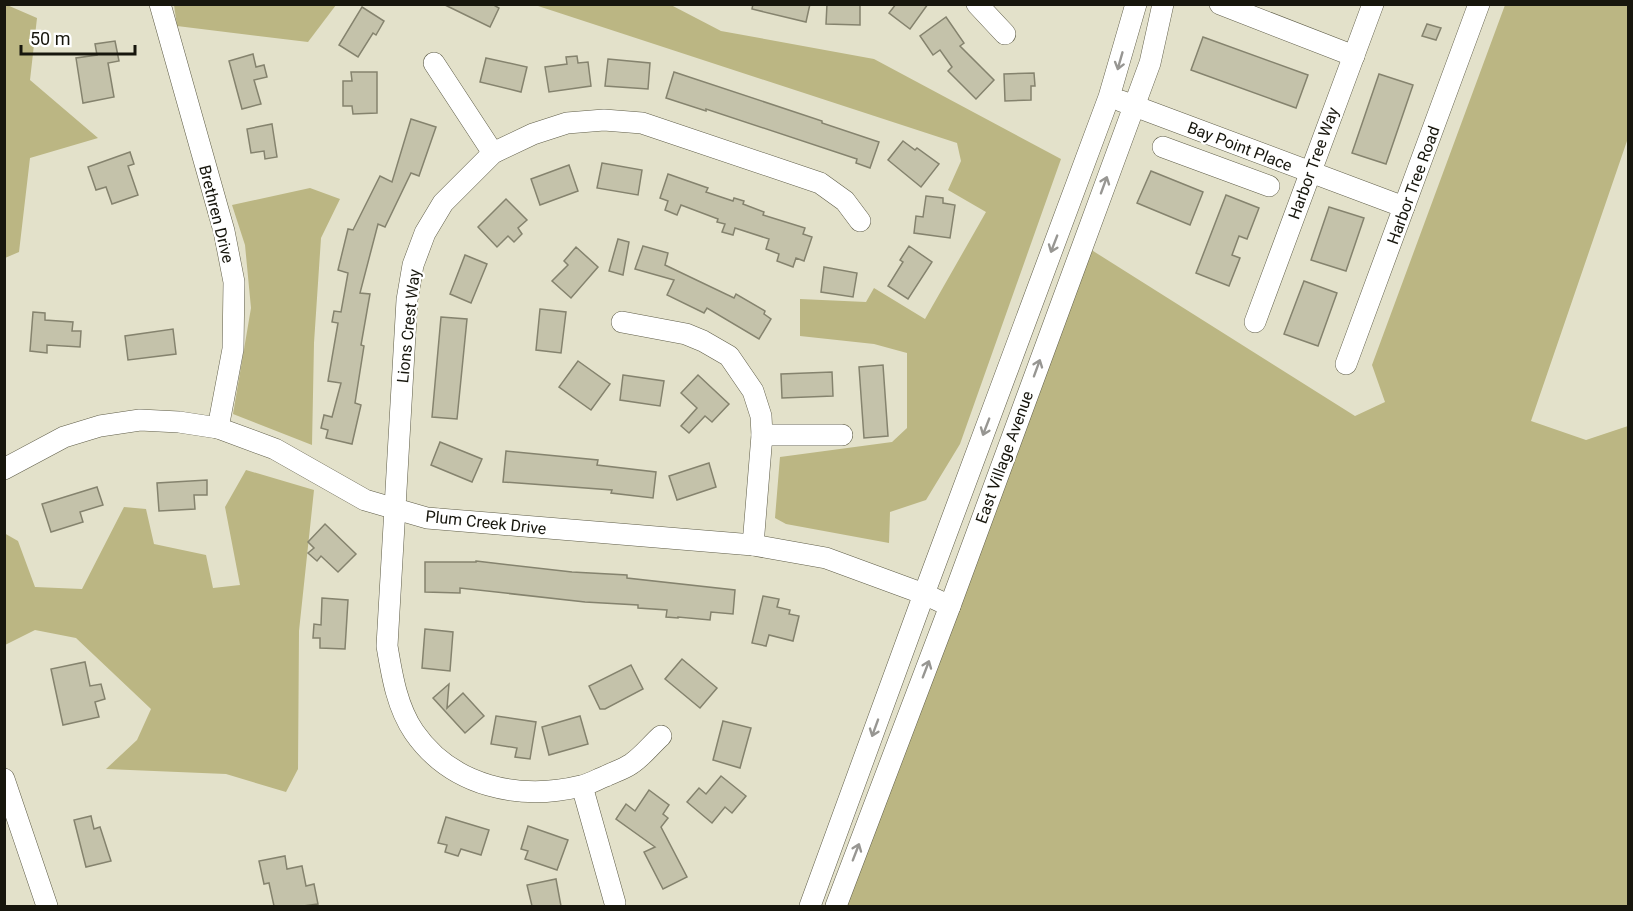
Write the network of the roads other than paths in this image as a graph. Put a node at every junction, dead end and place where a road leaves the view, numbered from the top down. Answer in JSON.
{"nodes":[{"id":1,"x":160,"y":4,"type":"edge"},
{"id":2,"x":977,"y":4,"type":"edge"},
{"id":3,"x":1136,"y":4,"type":"edge"},
{"id":4,"x":1163,"y":4,"type":"edge"},
{"id":5,"x":1220,"y":4,"type":"edge"},
{"id":6,"x":1373,"y":4,"type":"edge"},
{"id":7,"x":1479,"y":4,"type":"edge"},
{"id":8,"x":1005,"y":34,"type":"dead end"},
{"id":9,"x":1354,"y":56,"type":"junction"},
{"id":10,"x":434,"y":63,"type":"dead end"},
{"id":11,"x":1110,"y":96,"type":"junction"},
{"id":12,"x":1133,"y":105,"type":"junction"},
{"id":13,"x":1230,"y":142,"type":"junction"},
{"id":14,"x":1163,"y":147,"type":"dead end"},
{"id":15,"x":493,"y":153,"type":"junction"},
{"id":16,"x":1220,"y":168,"type":"junction"},
{"id":17,"x":1309,"y":172,"type":"junction"},
{"id":18,"x":1269,"y":186,"type":"dead end"},
{"id":19,"x":1404,"y":207,"type":"junction"},
{"id":20,"x":860,"y":221,"type":"dead end"},
{"id":21,"x":622,"y":322,"type":"dead end"},
{"id":22,"x":1256,"y":322,"type":"dead end"},
{"id":23,"x":1346,"y":364,"type":"dead end"},
{"id":24,"x":218,"y":428,"type":"junction"},
{"id":25,"x":762,"y":435,"type":"junction"},
{"id":26,"x":842,"y":435,"type":"dead end"},
{"id":27,"x":4,"y":469,"type":"edge"},
{"id":28,"x":394,"y":509,"type":"junction"},
{"id":29,"x":753,"y":545,"type":"junction"},
{"id":30,"x":924,"y":594,"type":"junction"},
{"id":31,"x":950,"y":606,"type":"junction"},
{"id":32,"x":661,"y":736,"type":"dead end"},
{"id":33,"x":4,"y":779,"type":"edge"},
{"id":34,"x":582,"y":786,"type":"junction"},
{"id":35,"x":615,"y":903,"type":"dead end"},
{"id":36,"x":47,"y":906,"type":"edge"},
{"id":37,"x":810,"y":906,"type":"edge"},
{"id":38,"x":836,"y":906,"type":"edge"}],
"edges":[{"from":1,"to":24,"type":"street","name":"Brethren Drive"},
{"from":2,"to":8,"type":"street"},
{"from":3,"to":11,"type":"street","name":"East Village Avenue","one_way":true},
{"from":4,"to":12,"type":"street","name":"East Village Avenue"},
{"from":5,"to":9,"type":"street"},
{"from":6,"to":9,"type":"street","name":"Harbor Tree Way"},
{"from":7,"to":19,"type":"street","name":"Harbor Tree Road"},
{"from":9,"to":17,"type":"street","name":"Harbor Tree Way"},
{"from":10,"to":15,"type":"street"},
{"from":11,"to":12,"type":"street","name":"Bay Point Place"},
{"from":11,"to":30,"type":"street","name":"East Village Avenue","one_way":true},
{"from":12,"to":13,"type":"street","name":"Bay Point Place"},
{"from":31,"to":12,"type":"street","name":"East Village Avenue","one_way":true},
{"from":13,"to":16,"type":"street"},
{"from":13,"to":17,"type":"street","name":"Bay Point Place"},
{"from":14,"to":16,"type":"street"},
{"from":15,"to":20,"type":"street","name":"Lions Crest Way"},
{"from":15,"to":28,"type":"street","name":"Lions Crest Way"},
{"from":16,"to":18,"type":"street"},
{"from":17,"to":19,"type":"street","name":"Bay Point Place"},
{"from":17,"to":22,"type":"street","name":"Harbor Tree Way"},
{"from":19,"to":23,"type":"street","name":"Harbor Tree Road"},
{"from":21,"to":25,"type":"street"},
{"from":24,"to":27,"type":"street","name":"Plum Creek Drive"},
{"from":24,"to":28,"type":"street","name":"Plum Creek Drive"},
{"from":25,"to":26,"type":"street"},
{"from":25,"to":29,"type":"street"},
{"from":28,"to":29,"type":"street","name":"Plum Creek Drive"},
{"from":28,"to":34,"type":"street","name":"Lions Crest Way"},
{"from":29,"to":30,"type":"street","name":"Plum Creek Drive"},
{"from":30,"to":31,"type":"street","name":"Plum Creek Drive"},
{"from":30,"to":37,"type":"street","name":"East Village Avenue","one_way":true},
{"from":38,"to":31,"type":"street","name":"East Village Avenue","one_way":true},
{"from":32,"to":34,"type":"street","name":"Lions Crest Way"},
{"from":33,"to":36,"type":"street"},
{"from":34,"to":35,"type":"street"}]}
